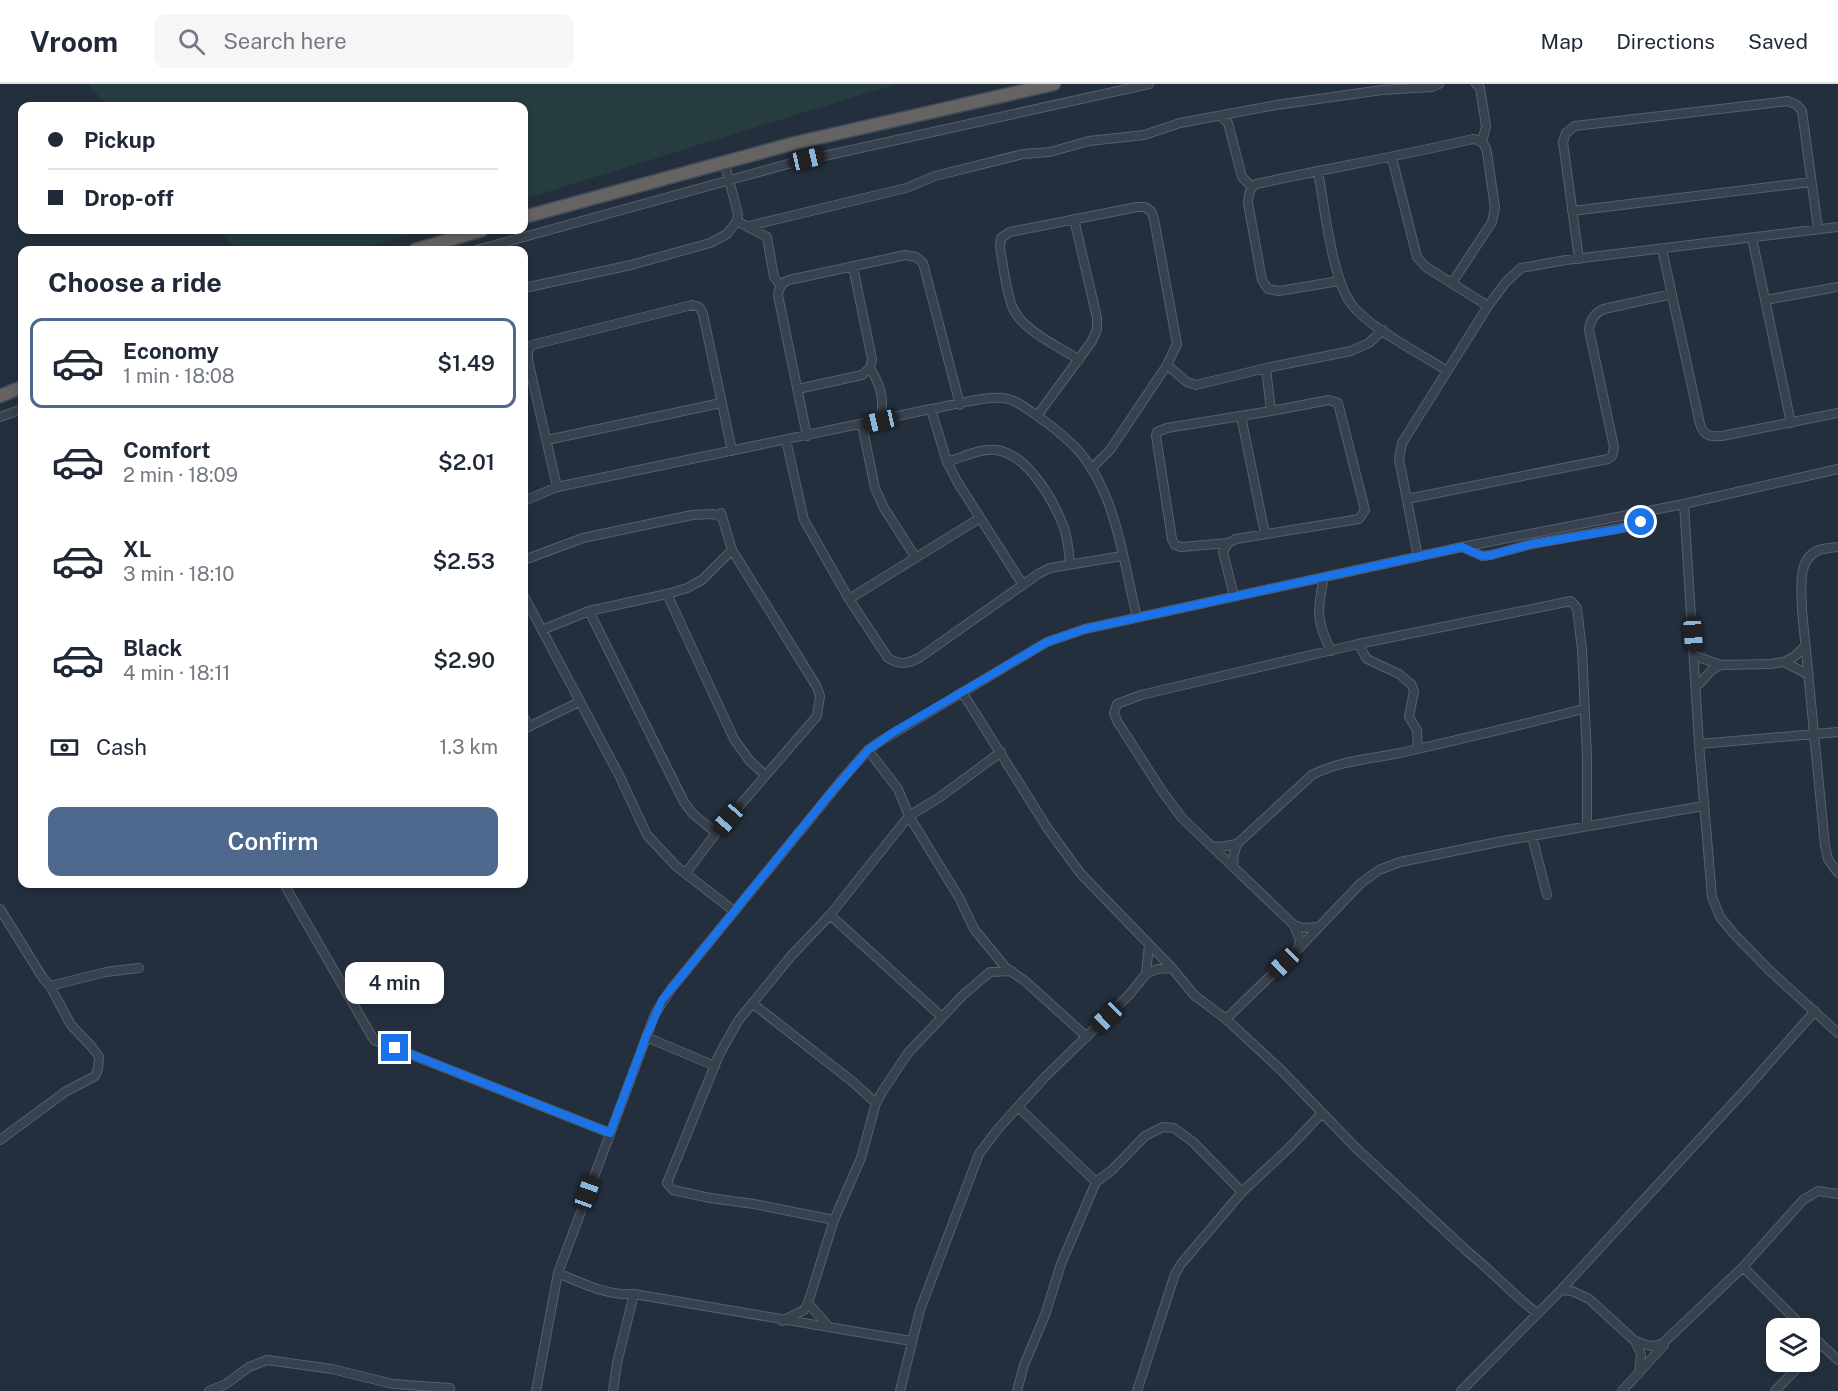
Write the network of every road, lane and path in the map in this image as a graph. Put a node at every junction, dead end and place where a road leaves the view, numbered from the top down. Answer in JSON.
{"nodes":[{"id":1,"x":1054,"y":84,"type":"edge"},
{"id":2,"x":1149,"y":84,"type":"edge"},
{"id":3,"x":1439,"y":84,"type":"edge"},
{"id":4,"x":1476,"y":84,"type":"edge"},
{"id":5,"x":1220,"y":116,"type":"junction"},
{"id":6,"x":1482,"y":142,"type":"junction"},
{"id":7,"x":1392,"y":158,"type":"junction"},
{"id":8,"x":724,"y":160,"type":"junction"},
{"id":9,"x":1317,"y":171,"type":"junction"},
{"id":10,"x":728,"y":180,"type":"junction"},
{"id":11,"x":1811,"y":182,"type":"junction"},
{"id":12,"x":1252,"y":187,"type":"junction"},
{"id":13,"x":1572,"y":211,"type":"junction"},
{"id":14,"x":528,"y":216,"type":"edge"},
{"id":15,"x":1074,"y":219,"type":"junction"},
{"id":16,"x":737,"y":221,"type":"junction"},
{"id":17,"x":749,"y":226,"type":"junction"},
{"id":18,"x":1838,"y":226,"type":"edge"},
{"id":19,"x":1818,"y":229,"type":"junction"},
{"id":20,"x":469,"y":234,"type":"edge"},
{"id":21,"x":1752,"y":238,"type":"junction"},
{"id":22,"x":428,"y":246,"type":"edge"},
{"id":23,"x":491,"y":246,"type":"edge"},
{"id":24,"x":1662,"y":249,"type":"junction"},
{"id":25,"x":1579,"y":259,"type":"junction"},
{"id":26,"x":853,"y":267,"type":"junction"},
{"id":27,"x":1339,"y":281,"type":"junction"},
{"id":28,"x":1452,"y":283,"type":"junction"},
{"id":29,"x":782,"y":285,"type":"junction"},
{"id":30,"x":528,"y":287,"type":"edge"},
{"id":31,"x":1838,"y":287,"type":"edge"},
{"id":32,"x":1672,"y":294,"type":"junction"},
{"id":33,"x":1766,"y":300,"type":"junction"},
{"id":34,"x":1488,"y":306,"type":"junction"},
{"id":35,"x":1383,"y":330,"type":"junction"},
{"id":36,"x":1079,"y":360,"type":"junction"},
{"id":37,"x":1167,"y":365,"type":"junction"},
{"id":38,"x":870,"y":368,"type":"junction"},
{"id":39,"x":1266,"y":368,"type":"junction"},
{"id":40,"x":1447,"y":371,"type":"junction"},
{"id":41,"x":18,"y":389,"type":"edge"},
{"id":42,"x":798,"y":389,"type":"junction"},
{"id":43,"x":0,"y":396,"type":"edge"},
{"id":44,"x":721,"y":403,"type":"junction"},
{"id":45,"x":960,"y":405,"type":"junction"},
{"id":46,"x":931,"y":409,"type":"junction"},
{"id":47,"x":18,"y":410,"type":"edge"},
{"id":48,"x":1271,"y":411,"type":"junction"},
{"id":49,"x":1838,"y":413,"type":"edge"},
{"id":50,"x":1037,"y":416,"type":"junction"},
{"id":51,"x":1241,"y":416,"type":"junction"},
{"id":52,"x":0,"y":417,"type":"edge"},
{"id":53,"x":880,"y":421,"type":"junction"},
{"id":54,"x":1791,"y":423,"type":"junction"},
{"id":55,"x":862,"y":425,"type":"junction"},
{"id":56,"x":807,"y":436,"type":"junction"},
{"id":57,"x":547,"y":440,"type":"junction"},
{"id":58,"x":786,"y":440,"type":"junction"},
{"id":59,"x":732,"y":451,"type":"junction"},
{"id":60,"x":947,"y":462,"type":"junction"},
{"id":61,"x":1091,"y":469,"type":"junction"},
{"id":62,"x":1838,"y":469,"type":"edge"},
{"id":63,"x":557,"y":487,"type":"junction"},
{"id":64,"x":528,"y":499,"type":"edge"},
{"id":65,"x":1407,"y":499,"type":"junction"},
{"id":66,"x":1684,"y":504,"type":"junction"},
{"id":67,"x":1650,"y":511,"type":"junction"},
{"id":68,"x":980,"y":518,"type":"junction"},
{"id":69,"x":1584,"y":524,"type":"junction"},
{"id":70,"x":1265,"y":534,"type":"junction"},
{"id":71,"x":1585,"y":535,"type":"junction"},
{"id":72,"x":1228,"y":543,"type":"junction"},
{"id":73,"x":1462,"y":547,"type":"junction"},
{"id":74,"x":1838,"y":547,"type":"edge"},
{"id":75,"x":732,"y":550,"type":"junction"},
{"id":76,"x":1122,"y":556,"type":"junction"},
{"id":77,"x":1418,"y":557,"type":"junction"},
{"id":78,"x":528,"y":558,"type":"edge"},
{"id":79,"x":916,"y":558,"type":"junction"},
{"id":80,"x":1070,"y":564,"type":"junction"},
{"id":81,"x":1323,"y":577,"type":"junction"},
{"id":82,"x":1023,"y":585,"type":"junction"},
{"id":83,"x":667,"y":594,"type":"junction"},
{"id":84,"x":1234,"y":596,"type":"junction"},
{"id":85,"x":849,"y":599,"type":"junction"},
{"id":86,"x":528,"y":604,"type":"edge"},
{"id":87,"x":589,"y":611,"type":"junction"},
{"id":88,"x":1137,"y":617,"type":"junction"},
{"id":89,"x":542,"y":630,"type":"junction"},
{"id":90,"x":1358,"y":644,"type":"junction"},
{"id":91,"x":1805,"y":646,"type":"junction"},
{"id":92,"x":1331,"y":651,"type":"junction"},
{"id":93,"x":1695,"y":656,"type":"junction"},
{"id":94,"x":1784,"y":662,"type":"junction"},
{"id":95,"x":1721,"y":665,"type":"junction"},
{"id":96,"x":1809,"y":675,"type":"junction"},
{"id":97,"x":1696,"y":687,"type":"junction"},
{"id":98,"x":962,"y":692,"type":"junction"},
{"id":99,"x":579,"y":702,"type":"junction"},
{"id":100,"x":1583,"y":710,"type":"junction"},
{"id":101,"x":528,"y":727,"type":"edge"},
{"id":102,"x":1838,"y":732,"type":"edge"},
{"id":103,"x":1814,"y":734,"type":"junction"},
{"id":104,"x":1699,"y":744,"type":"junction"},
{"id":105,"x":1418,"y":749,"type":"junction"},
{"id":106,"x":868,"y":750,"type":"junction"},
{"id":107,"x":1001,"y":752,"type":"junction"},
{"id":108,"x":765,"y":776,"type":"junction"},
{"id":109,"x":1703,"y":806,"type":"junction"},
{"id":110,"x":909,"y":816,"type":"junction"},
{"id":111,"x":1587,"y":826,"type":"junction"},
{"id":112,"x":716,"y":833,"type":"junction"},
{"id":113,"x":1532,"y":836,"type":"junction"},
{"id":114,"x":1238,"y":844,"type":"junction"},
{"id":115,"x":1211,"y":846,"type":"junction"},
{"id":116,"x":1233,"y":866,"type":"junction"},
{"id":117,"x":686,"y":873,"type":"junction"},
{"id":118,"x":1838,"y":873,"type":"edge"},
{"id":119,"x":286,"y":888,"type":"edge"},
{"id":120,"x":1547,"y":895,"type":"dead end"},
{"id":121,"x":0,"y":909,"type":"edge"},
{"id":122,"x":734,"y":910,"type":"junction"},
{"id":123,"x":830,"y":915,"type":"junction"},
{"id":124,"x":1294,"y":925,"type":"junction"},
{"id":125,"x":1318,"y":927,"type":"junction"},
{"id":126,"x":1149,"y":945,"type":"junction"},
{"id":127,"x":1298,"y":949,"type":"junction"},
{"id":128,"x":993,"y":952,"type":"junction"},
{"id":129,"x":140,"y":968,"type":"dead end"},
{"id":130,"x":1172,"y":968,"type":"junction"},
{"id":131,"x":1012,"y":971,"type":"junction"},
{"id":132,"x":990,"y":972,"type":"junction"},
{"id":133,"x":1146,"y":974,"type":"junction"},
{"id":134,"x":50,"y":986,"type":"junction"},
{"id":135,"x":752,"y":1003,"type":"junction"},
{"id":136,"x":1815,"y":1011,"type":"junction"},
{"id":137,"x":942,"y":1017,"type":"junction"},
{"id":138,"x":1226,"y":1019,"type":"junction"},
{"id":139,"x":1838,"y":1033,"type":"edge"},
{"id":140,"x":646,"y":1037,"type":"junction"},
{"id":141,"x":1087,"y":1037,"type":"junction"},
{"id":142,"x":715,"y":1066,"type":"junction"},
{"id":143,"x":876,"y":1103,"type":"junction"},
{"id":144,"x":1018,"y":1107,"type":"junction"},
{"id":145,"x":1322,"y":1113,"type":"junction"},
{"id":146,"x":610,"y":1133,"type":"junction"},
{"id":147,"x":0,"y":1140,"type":"edge"},
{"id":148,"x":1096,"y":1182,"type":"junction"},
{"id":149,"x":1242,"y":1192,"type":"junction"},
{"id":150,"x":1838,"y":1194,"type":"edge"},
{"id":151,"x":834,"y":1220,"type":"junction"},
{"id":152,"x":1743,"y":1267,"type":"junction"},
{"id":153,"x":558,"y":1274,"type":"junction"},
{"id":154,"x":1561,"y":1290,"type":"junction"},
{"id":155,"x":634,"y":1294,"type":"junction"},
{"id":156,"x":808,"y":1303,"type":"junction"},
{"id":157,"x":1538,"y":1314,"type":"junction"},
{"id":158,"x":1794,"y":1318,"type":"edge"},
{"id":159,"x":782,"y":1320,"type":"junction"},
{"id":160,"x":829,"y":1327,"type":"junction"},
{"id":161,"x":1674,"y":1332,"type":"junction"},
{"id":162,"x":911,"y":1341,"type":"junction"},
{"id":163,"x":1635,"y":1341,"type":"junction"},
{"id":164,"x":1821,"y":1345,"type":"edge"},
{"id":165,"x":1838,"y":1360,"type":"edge"},
{"id":166,"x":1793,"y":1372,"type":"edge"},
{"id":167,"x":1639,"y":1374,"type":"junction"},
{"id":168,"x":450,"y":1388,"type":"dead end"},
{"id":169,"x":209,"y":1391,"type":"edge"},
{"id":170,"x":536,"y":1391,"type":"edge"},
{"id":171,"x":613,"y":1391,"type":"edge"},
{"id":172,"x":900,"y":1391,"type":"edge"},
{"id":173,"x":1017,"y":1391,"type":"edge"},
{"id":174,"x":1137,"y":1391,"type":"edge"},
{"id":175,"x":1461,"y":1391,"type":"edge"},
{"id":176,"x":1622,"y":1391,"type":"edge"},
{"id":177,"x":1774,"y":1391,"type":"edge"}],
"edges":[{"from":1,"to":8,"type":"highway"},
{"from":2,"to":10,"type":"street"},
{"from":3,"to":5,"type":"street"},
{"from":4,"to":6,"type":"street"},
{"from":5,"to":12,"type":"street"},
{"from":5,"to":17,"type":"street"},
{"from":6,"to":7,"type":"street"},
{"from":6,"to":28,"type":"street"},
{"from":7,"to":9,"type":"street"},
{"from":7,"to":28,"type":"street"},
{"from":8,"to":10,"type":"street"},
{"from":8,"to":14,"type":"highway"},
{"from":9,"to":12,"type":"street"},
{"from":9,"to":27,"type":"street"},
{"from":10,"to":16,"type":"street"},
{"from":10,"to":23,"type":"street"},
{"from":11,"to":13,"type":"street"},
{"from":11,"to":13,"type":"street"},
{"from":11,"to":19,"type":"street"},
{"from":12,"to":27,"type":"street"},
{"from":13,"to":25,"type":"street"},
{"from":15,"to":36,"type":"street"},
{"from":15,"to":36,"type":"street"},
{"from":15,"to":37,"type":"street"},
{"from":16,"to":17,"type":"street"},
{"from":16,"to":30,"type":"street"},
{"from":17,"to":29,"type":"street"},
{"from":18,"to":19,"type":"street"},
{"from":19,"to":21,"type":"street"},
{"from":20,"to":22,"type":"highway"},
{"from":21,"to":24,"type":"street"},
{"from":21,"to":33,"type":"street"},
{"from":24,"to":25,"type":"street"},
{"from":24,"to":32,"type":"street"},
{"from":25,"to":34,"type":"street"},
{"from":26,"to":29,"type":"street"},
{"from":26,"to":38,"type":"street"},
{"from":26,"to":45,"type":"street"},
{"from":27,"to":35,"type":"street"},
{"from":28,"to":34,"type":"street"},
{"from":29,"to":42,"type":"street"},
{"from":31,"to":33,"type":"street"},
{"from":32,"to":54,"type":"street"},
{"from":32,"to":65,"type":"street"},
{"from":33,"to":54,"type":"street"},
{"from":34,"to":40,"type":"street"},
{"from":35,"to":39,"type":"street"},
{"from":35,"to":40,"type":"street"},
{"from":36,"to":50,"type":"street"},
{"from":37,"to":39,"type":"street"},
{"from":37,"to":61,"type":"street"},
{"from":38,"to":42,"type":"street"},
{"from":38,"to":53,"type":"street"},
{"from":39,"to":48,"type":"street"},
{"from":40,"to":65,"type":"street"},
{"from":41,"to":43,"type":"highway"},
{"from":42,"to":56,"type":"street"},
{"from":44,"to":57,"type":"street"},
{"from":44,"to":57,"type":"street"},
{"from":44,"to":59,"type":"street"},
{"from":45,"to":46,"type":"street"},
{"from":45,"to":50,"type":"street"},
{"from":46,"to":53,"type":"street"},
{"from":46,"to":60,"type":"street"},
{"from":47,"to":52,"type":"street"},
{"from":48,"to":51,"type":"street"},
{"from":48,"to":70,"type":"street"},
{"from":49,"to":54,"type":"street"},
{"from":50,"to":61,"type":"street"},
{"from":51,"to":70,"type":"street"},
{"from":51,"to":72,"type":"street"},
{"from":53,"to":55,"type":"street"},
{"from":55,"to":56,"type":"street"},
{"from":55,"to":79,"type":"street"},
{"from":56,"to":58,"type":"street"},
{"from":57,"to":63,"type":"street"},
{"from":58,"to":59,"type":"street"},
{"from":58,"to":85,"type":"street"},
{"from":59,"to":63,"type":"street"},
{"from":60,"to":68,"type":"street"},
{"from":60,"to":80,"type":"street"},
{"from":61,"to":76,"type":"street"},
{"from":62,"to":66,"type":"street"},
{"from":63,"to":64,"type":"street"},
{"from":65,"to":77,"type":"street"},
{"from":66,"to":67,"type":"street"},
{"from":66,"to":93,"type":"street"},
{"from":67,"to":69,"type":"street"},
{"from":67,"to":71,"type":"street"},
{"from":68,"to":79,"type":"street"},
{"from":68,"to":82,"type":"street"},
{"from":69,"to":71,"type":"street"},
{"from":69,"to":73,"type":"street"},
{"from":70,"to":72,"type":"street"},
{"from":71,"to":73,"type":"street"},
{"from":72,"to":84,"type":"street"},
{"from":73,"to":77,"type":"street"},
{"from":74,"to":91,"type":"street"},
{"from":75,"to":78,"type":"street"},
{"from":75,"to":83,"type":"street"},
{"from":75,"to":108,"type":"street"},
{"from":76,"to":80,"type":"street"},
{"from":76,"to":88,"type":"street"},
{"from":77,"to":81,"type":"street"},
{"from":79,"to":85,"type":"street"},
{"from":80,"to":82,"type":"street"},
{"from":81,"to":84,"type":"street"},
{"from":81,"to":92,"type":"street"},
{"from":82,"to":85,"type":"street"},
{"from":83,"to":87,"type":"street"},
{"from":83,"to":108,"type":"street"},
{"from":84,"to":88,"type":"street"},
{"from":86,"to":89,"type":"street"},
{"from":87,"to":89,"type":"street"},
{"from":87,"to":112,"type":"street"},
{"from":88,"to":98,"type":"street"},
{"from":89,"to":99,"type":"street"},
{"from":90,"to":92,"type":"street"},
{"from":90,"to":100,"type":"street"},
{"from":90,"to":105,"type":"street"},
{"from":91,"to":94,"type":"street"},
{"from":91,"to":96,"type":"street"},
{"from":92,"to":115,"type":"street"},
{"from":93,"to":95,"type":"street"},
{"from":93,"to":97,"type":"street"},
{"from":94,"to":95,"type":"street"},
{"from":94,"to":96,"type":"street"},
{"from":95,"to":97,"type":"street"},
{"from":96,"to":103,"type":"street"},
{"from":97,"to":104,"type":"street"},
{"from":98,"to":106,"type":"street"},
{"from":98,"to":107,"type":"street"},
{"from":99,"to":101,"type":"street"},
{"from":99,"to":117,"type":"street"},
{"from":100,"to":105,"type":"street"},
{"from":100,"to":111,"type":"street"},
{"from":102,"to":103,"type":"street"},
{"from":103,"to":104,"type":"street"},
{"from":103,"to":118,"type":"street"},
{"from":104,"to":109,"type":"street"},
{"from":105,"to":114,"type":"street"},
{"from":106,"to":110,"type":"street"},
{"from":106,"to":122,"type":"street"},
{"from":107,"to":110,"type":"street"},
{"from":107,"to":126,"type":"street"},
{"from":108,"to":112,"type":"street"},
{"from":109,"to":111,"type":"street"},
{"from":109,"to":136,"type":"street"},
{"from":110,"to":123,"type":"street"},
{"from":110,"to":128,"type":"street"},
{"from":111,"to":113,"type":"street"},
{"from":112,"to":117,"type":"street"},
{"from":113,"to":120,"type":"street"},
{"from":113,"to":125,"type":"street"},
{"from":114,"to":115,"type":"street"},
{"from":114,"to":116,"type":"street"},
{"from":115,"to":116,"type":"street"},
{"from":116,"to":124,"type":"street"},
{"from":117,"to":122,"type":"street"},
{"from":119,"to":146,"type":"street"},
{"from":121,"to":134,"type":"street"},
{"from":122,"to":140,"type":"street"},
{"from":123,"to":135,"type":"street"},
{"from":123,"to":137,"type":"street"},
{"from":124,"to":125,"type":"street"},
{"from":124,"to":127,"type":"street"},
{"from":125,"to":127,"type":"street"},
{"from":126,"to":130,"type":"street"},
{"from":126,"to":133,"type":"street"},
{"from":127,"to":138,"type":"street"},
{"from":128,"to":131,"type":"street"},
{"from":128,"to":132,"type":"street"},
{"from":129,"to":134,"type":"street"},
{"from":130,"to":133,"type":"street"},
{"from":130,"to":138,"type":"street"},
{"from":131,"to":132,"type":"street"},
{"from":131,"to":141,"type":"street"},
{"from":132,"to":137,"type":"street"},
{"from":133,"to":141,"type":"street"},
{"from":134,"to":147,"type":"street"},
{"from":135,"to":142,"type":"street"},
{"from":135,"to":143,"type":"street"},
{"from":136,"to":139,"type":"street"},
{"from":136,"to":154,"type":"street"},
{"from":137,"to":143,"type":"street"},
{"from":138,"to":145,"type":"street"},
{"from":140,"to":142,"type":"street"},
{"from":140,"to":146,"type":"street"},
{"from":141,"to":144,"type":"street"},
{"from":142,"to":151,"type":"street"},
{"from":143,"to":151,"type":"street"},
{"from":144,"to":148,"type":"street"},
{"from":144,"to":162,"type":"street"},
{"from":145,"to":149,"type":"street"},
{"from":145,"to":157,"type":"street"},
{"from":146,"to":153,"type":"street"},
{"from":148,"to":149,"type":"street"},
{"from":148,"to":173,"type":"street"},
{"from":149,"to":174,"type":"street"},
{"from":150,"to":152,"type":"street"},
{"from":151,"to":156,"type":"street"},
{"from":152,"to":158,"type":"street"},
{"from":152,"to":161,"type":"street"},
{"from":153,"to":155,"type":"street"},
{"from":153,"to":170,"type":"street"},
{"from":154,"to":157,"type":"street"},
{"from":154,"to":163,"type":"street"},
{"from":155,"to":159,"type":"street"},
{"from":155,"to":171,"type":"street"},
{"from":156,"to":159,"type":"street"},
{"from":156,"to":160,"type":"street"},
{"from":157,"to":175,"type":"street"},
{"from":159,"to":160,"type":"street"},
{"from":160,"to":162,"type":"street"},
{"from":161,"to":163,"type":"street"},
{"from":161,"to":167,"type":"street"},
{"from":162,"to":172,"type":"street"},
{"from":163,"to":167,"type":"street"},
{"from":164,"to":165,"type":"street"},
{"from":166,"to":177,"type":"street"},
{"from":167,"to":176,"type":"street"},
{"from":168,"to":169,"type":"street"}]}
